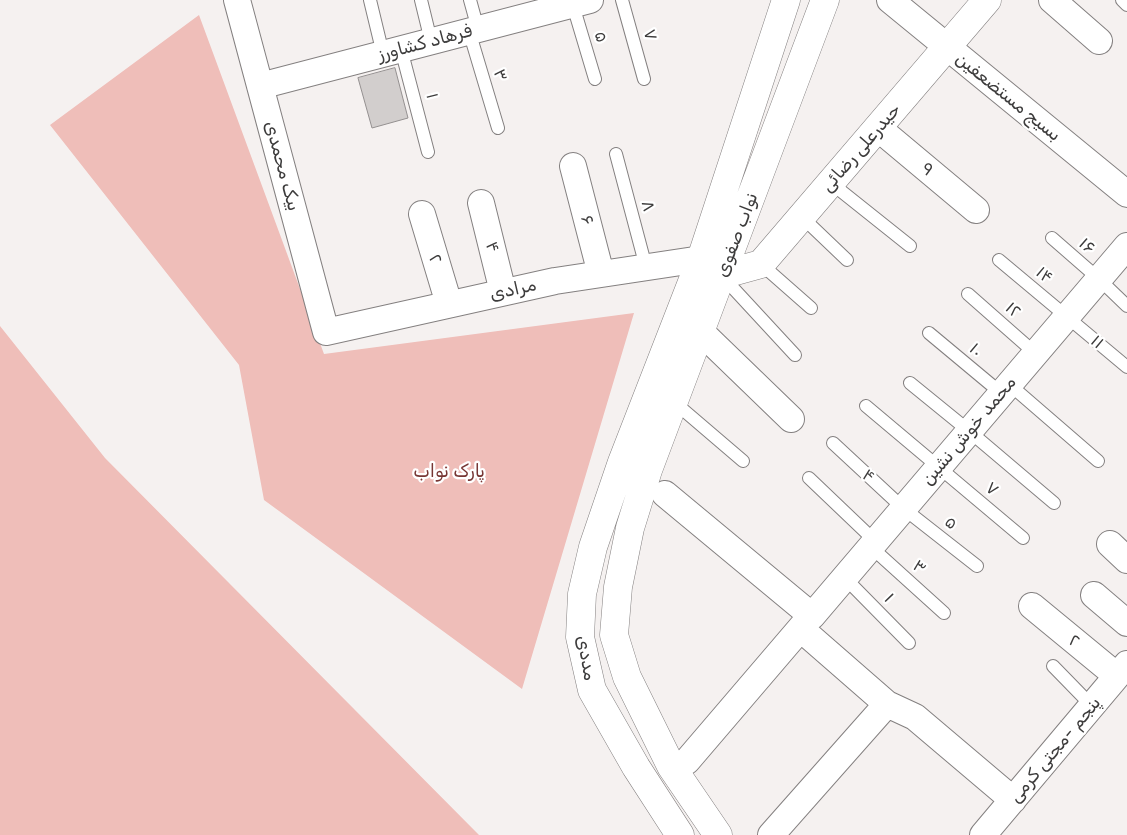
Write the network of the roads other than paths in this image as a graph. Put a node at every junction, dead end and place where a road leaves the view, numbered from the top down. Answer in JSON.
{"nodes":[{"id":1,"x":237,"y":0,"type":"edge"},
{"id":2,"x":370,"y":0,"type":"edge"},
{"id":3,"x":421,"y":0,"type":"edge"},
{"id":4,"x":470,"y":0,"type":"edge"},
{"id":5,"x":622,"y":0,"type":"edge"},
{"id":6,"x":786,"y":0,"type":"edge"},
{"id":7,"x":826,"y":0,"type":"edge"},
{"id":8,"x":890,"y":0,"type":"edge"},
{"id":9,"x":987,"y":0,"type":"edge"},
{"id":10,"x":1052,"y":0,"type":"edge"},
{"id":11,"x":1122,"y":0,"type":"edge"},
{"id":12,"x":578,"y":2,"type":"edge"},
{"id":13,"x":1127,"y":4,"type":"edge"},
{"id":14,"x":474,"y":30,"type":"junction"},
{"id":15,"x":431,"y":41,"type":"junction"},
{"id":16,"x":1098,"y":41,"type":"dead end"},
{"id":17,"x":947,"y":47,"type":"junction"},
{"id":18,"x":392,"y":51,"type":"junction"},
{"id":19,"x":644,"y":79,"type":"dead end"},
{"id":20,"x":595,"y":80,"type":"dead end"},
{"id":21,"x":260,"y":86,"type":"junction"},
{"id":22,"x":498,"y":128,"type":"dead end"},
{"id":23,"x":878,"y":128,"type":"junction"},
{"id":24,"x":428,"y":152,"type":"dead end"},
{"id":25,"x":616,"y":154,"type":"dead end"},
{"id":26,"x":573,"y":166,"type":"dead end"},
{"id":27,"x":831,"y":183,"type":"junction"},
{"id":28,"x":1127,"y":194,"type":"edge"},
{"id":29,"x":481,"y":202,"type":"dead end"},
{"id":30,"x":976,"y":210,"type":"dead end"},
{"id":31,"x":422,"y":214,"type":"dead end"},
{"id":32,"x":802,"y":217,"type":"junction"},
{"id":33,"x":1052,"y":238,"type":"dead end"},
{"id":34,"x":910,"y":246,"type":"dead end"},
{"id":35,"x":1127,"y":246,"type":"edge"},
{"id":36,"x":847,"y":260,"type":"dead end"},
{"id":37,"x":999,"y":260,"type":"dead end"},
{"id":38,"x":761,"y":264,"type":"junction"},
{"id":39,"x":646,"y":267,"type":"junction"},
{"id":40,"x":711,"y":267,"type":"junction"},
{"id":41,"x":602,"y":274,"type":"junction"},
{"id":42,"x":1098,"y":279,"type":"junction"},
{"id":43,"x":503,"y":292,"type":"junction"},
{"id":44,"x":968,"y":294,"type":"dead end"},
{"id":45,"x":450,"y":304,"type":"junction"},
{"id":46,"x":1127,"y":306,"type":"edge"},
{"id":47,"x":811,"y":308,"type":"dead end"},
{"id":48,"x":1066,"y":317,"type":"junction"},
{"id":49,"x":700,"y":331,"type":"junction"},
{"id":50,"x":326,"y":332,"type":"joint"},
{"id":51,"x":929,"y":333,"type":"dead end"},
{"id":52,"x":1035,"y":353,"type":"junction"},
{"id":53,"x":795,"y":354,"type":"dead end"},
{"id":54,"x":1127,"y":367,"type":"edge"},
{"id":55,"x":910,"y":383,"type":"dead end"},
{"id":56,"x":1005,"y":389,"type":"junction"},
{"id":57,"x":674,"y":402,"type":"junction"},
{"id":58,"x":866,"y":406,"type":"dead end"},
{"id":59,"x":792,"y":419,"type":"dead end"},
{"id":60,"x":969,"y":431,"type":"junction"},
{"id":61,"x":833,"y":443,"type":"dead end"},
{"id":62,"x":1098,"y":461,"type":"dead end"},
{"id":63,"x":622,"y":462,"type":"junction"},
{"id":64,"x":743,"y":462,"type":"dead end"},
{"id":65,"x":939,"y":467,"type":"junction"},
{"id":66,"x":648,"y":470,"type":"junction"},
{"id":67,"x":809,"y":478,"type":"dead end"},
{"id":68,"x":665,"y":494,"type":"dead end"},
{"id":69,"x":1054,"y":503,"type":"dead end"},
{"id":70,"x":903,"y":508,"type":"junction"},
{"id":71,"x":1023,"y":538,"type":"dead end"},
{"id":72,"x":873,"y":544,"type":"junction"},
{"id":73,"x":977,"y":566,"type":"dead end"},
{"id":74,"x":844,"y":578,"type":"junction"},
{"id":75,"x":1094,"y":595,"type":"dead end"},
{"id":76,"x":1032,"y":606,"type":"dead end"},
{"id":77,"x":944,"y":612,"type":"dead end"},
{"id":78,"x":806,"y":622,"type":"junction"},
{"id":79,"x":1127,"y":623,"type":"edge"},
{"id":80,"x":909,"y":643,"type":"dead end"},
{"id":81,"x":1053,"y":666,"type":"dead end"},
{"id":82,"x":1122,"y":670,"type":"edge"},
{"id":83,"x":887,"y":704,"type":"junction"},
{"id":84,"x":1092,"y":706,"type":"junction"},
{"id":85,"x":687,"y":761,"type":"dead end"},
{"id":86,"x":1013,"y":800,"type":"junction"},
{"id":87,"x":680,"y":835,"type":"edge"},
{"id":88,"x":718,"y":835,"type":"edge"},
{"id":89,"x":771,"y":835,"type":"edge"},
{"id":90,"x":983,"y":835,"type":"edge"}],
"edges":[{"from":1,"to":21,"type":"street","name":"بیک محمدی"},
{"from":2,"to":18,"type":"lane"},
{"from":3,"to":15,"type":"lane"},
{"from":4,"to":14,"type":"lane"},
{"from":5,"to":19,"type":"lane","name":"۷"},
{"from":6,"to":40,"type":"street","name":"نواب صفوی"},
{"from":7,"to":40,"type":"street","name":"نواب صفوی"},
{"from":8,"to":17,"type":"street","name":"بسیج مستضعفین"},
{"from":9,"to":17,"type":"street","name":"حیدرعلی رضائی"},
{"from":10,"to":16,"type":"street"},
{"from":11,"to":13,"type":"lane"},
{"from":12,"to":14,"type":"street","name":"فرهاد کشاورز"},
{"from":12,"to":20,"type":"lane","name":"۵"},
{"from":14,"to":15,"type":"street","name":"فرهاد کشاورز"},
{"from":14,"to":22,"type":"lane","name":"۳"},
{"from":15,"to":18,"type":"street","name":"فرهاد کشاورز"},
{"from":17,"to":23,"type":"street","name":"حیدرعلی رضائی"},
{"from":17,"to":28,"type":"street","name":"بسیج مستضعفین"},
{"from":18,"to":21,"type":"street","name":"فرهاد کشاورز"},
{"from":18,"to":24,"type":"lane","name":"۱"},
{"from":21,"to":50,"type":"street","name":"بیک محمدی"},
{"from":23,"to":27,"type":"street","name":"حیدرعلی رضائی"},
{"from":23,"to":30,"type":"street","name":"۹"},
{"from":25,"to":39,"type":"lane","name":"۸"},
{"from":26,"to":41,"type":"street","name":"۶"},
{"from":27,"to":32,"type":"street","name":"حیدرعلی رضائی"},
{"from":27,"to":34,"type":"lane"},
{"from":29,"to":43,"type":"street","name":"۴"},
{"from":31,"to":45,"type":"street","name":"۲"},
{"from":32,"to":36,"type":"lane"},
{"from":32,"to":38,"type":"street","name":"حیدرعلی رضائی"},
{"from":33,"to":42,"type":"lane","name":"۱۶"},
{"from":35,"to":42,"type":"street","name":"محمد خوش نشین"},
{"from":37,"to":48,"type":"lane","name":"۱۴"},
{"from":38,"to":40,"type":"street"},
{"from":38,"to":47,"type":"lane"},
{"from":39,"to":40,"type":"street","name":"مرادی"},
{"from":39,"to":41,"type":"street","name":"مرادی"},
{"from":40,"to":49,"type":"street","name":"نواب صفوی"},
{"from":40,"to":53,"type":"lane"},
{"from":40,"to":63,"type":"street","name":"نواب صفوی"},
{"from":41,"to":43,"type":"street","name":"مرادی"},
{"from":42,"to":46,"type":"lane","name":"۱۶"},
{"from":42,"to":48,"type":"street","name":"محمد خوش نشین"},
{"from":43,"to":45,"type":"street","name":"مرادی"},
{"from":44,"to":52,"type":"lane","name":"۱۲"},
{"from":45,"to":50,"type":"street","name":"مرادی"},
{"from":48,"to":52,"type":"street","name":"محمد خوش نشین"},
{"from":48,"to":54,"type":"lane","name":"۱۱"},
{"from":49,"to":57,"type":"street","name":"نواب صفوی"},
{"from":49,"to":59,"type":"street"},
{"from":51,"to":56,"type":"lane","name":"۱۰"},
{"from":52,"to":56,"type":"street","name":"محمد خوش نشین"},
{"from":55,"to":60,"type":"lane"},
{"from":56,"to":60,"type":"street","name":"محمد خوش نشین"},
{"from":56,"to":62,"type":"lane","name":"۱۰"},
{"from":57,"to":64,"type":"lane"},
{"from":57,"to":66,"type":"street","name":"نواب صفوی"},
{"from":58,"to":65,"type":"lane"},
{"from":60,"to":65,"type":"street","name":"محمد خوش نشین"},
{"from":60,"to":69,"type":"lane"},
{"from":61,"to":70,"type":"lane","name":"۴"},
{"from":63,"to":66,"type":"street"},
{"from":63,"to":87,"type":"street","name":"مددی"},
{"from":65,"to":70,"type":"street","name":"محمد خوش نشین"},
{"from":65,"to":71,"type":"lane","name":"۷"},
{"from":66,"to":88,"type":"street","name":"مددی"},
{"from":67,"to":72,"type":"lane"},
{"from":68,"to":78,"type":"street"},
{"from":70,"to":72,"type":"street","name":"محمد خوش نشین"},
{"from":70,"to":73,"type":"lane","name":"۵"},
{"from":72,"to":74,"type":"street","name":"محمد خوش نشین"},
{"from":72,"to":77,"type":"lane","name":"۳"},
{"from":74,"to":78,"type":"street","name":"محمد خوش نشین"},
{"from":74,"to":80,"type":"lane","name":"۱"},
{"from":75,"to":79,"type":"street"},
{"from":76,"to":82,"type":"street","name":"۲"},
{"from":78,"to":83,"type":"street"},
{"from":78,"to":85,"type":"street","name":"محمد خوش نشین"},
{"from":81,"to":84,"type":"lane"},
{"from":82,"to":84,"type":"street","name":"پنجم -مجتی کرمی"},
{"from":83,"to":86,"type":"street"},
{"from":83,"to":89,"type":"street"},
{"from":84,"to":86,"type":"street","name":"پنجم -مجتی کرمی"},
{"from":86,"to":90,"type":"street","name":"پنجم -مجتی کرمی"}]}
